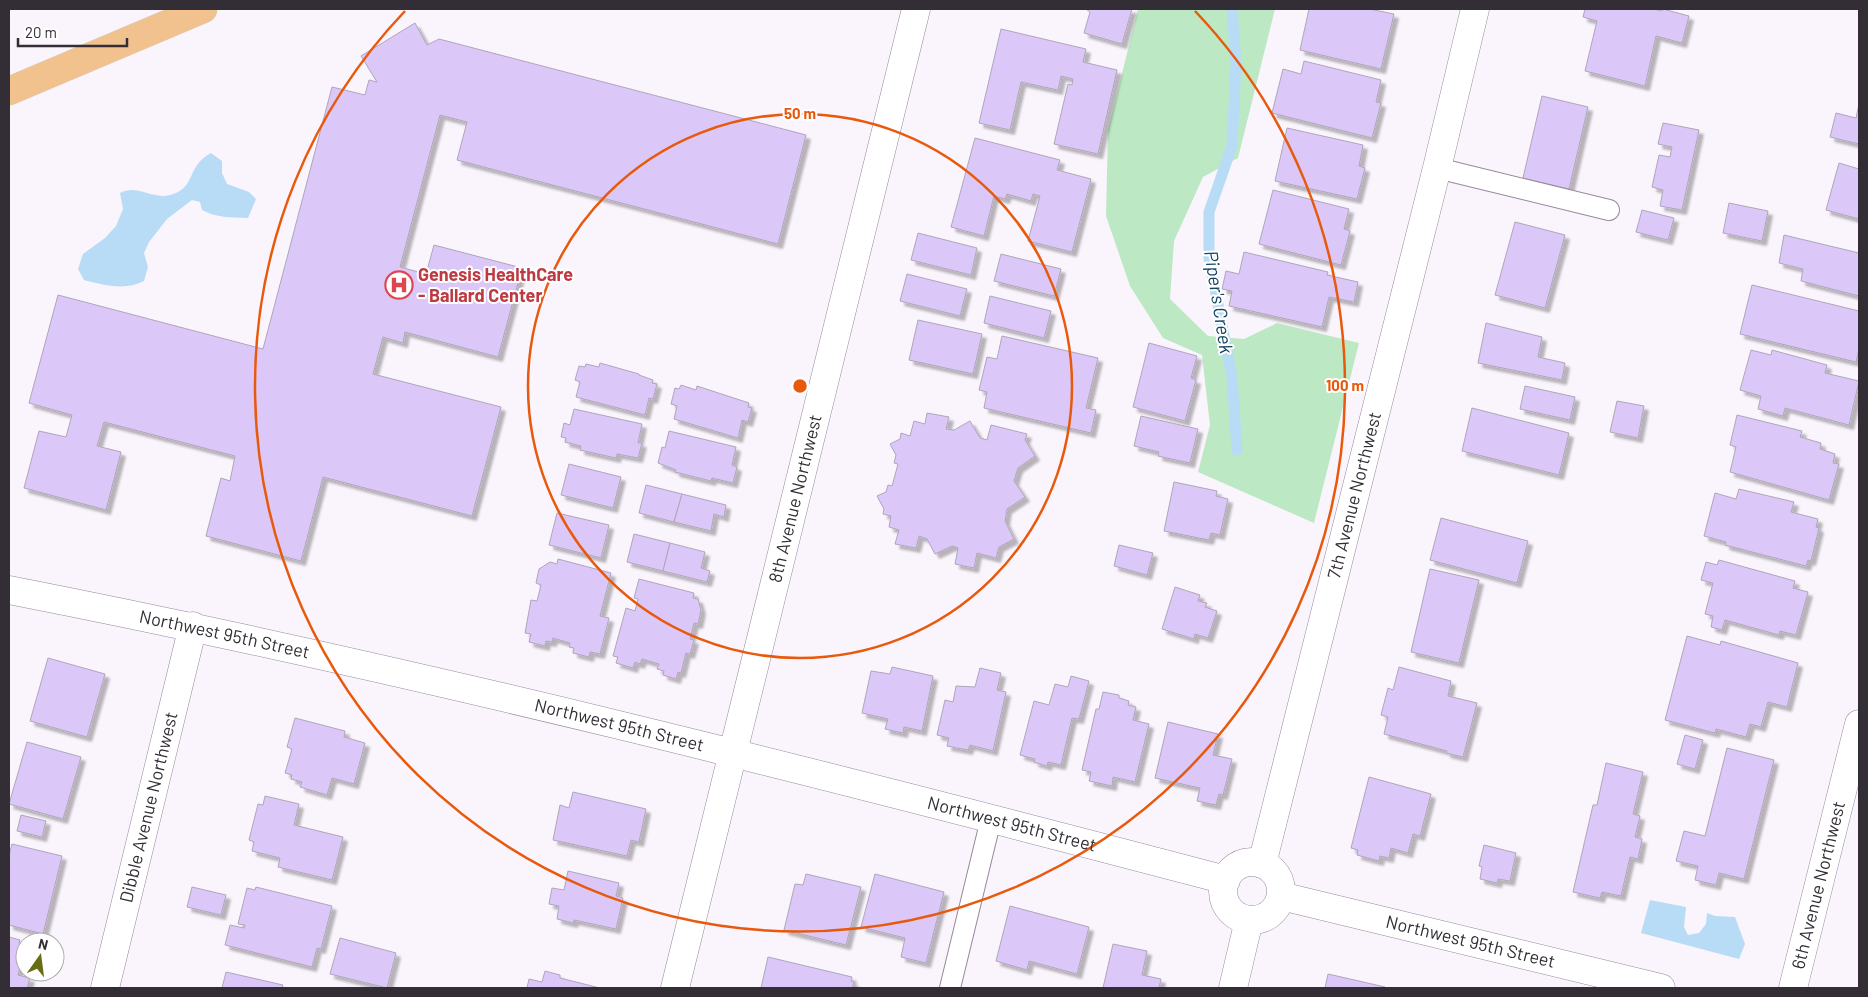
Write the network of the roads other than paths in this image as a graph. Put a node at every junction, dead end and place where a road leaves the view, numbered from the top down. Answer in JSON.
{"nodes":[{"id":1,"x":204,"y":9,"type":"edge"},
{"id":2,"x":916,"y":9,"type":"edge"},
{"id":3,"x":1475,"y":9,"type":"edge"},
{"id":4,"x":9,"y":91,"type":"edge"},
{"id":5,"x":1437,"y":168,"type":"junction"},
{"id":6,"x":1609,"y":210,"type":"dead end"},
{"id":7,"x":9,"y":590,"type":"edge"},
{"id":8,"x":193,"y":626,"type":"junction"},
{"id":9,"x":1859,"y":724,"type":"edge"},
{"id":10,"x":734,"y":753,"type":"junction"},
{"id":11,"x":991,"y":818,"type":"junction"},
{"id":12,"x":1262,"y":864,"type":"junction"},
{"id":13,"x":1226,"y":880,"type":"junction"},
{"id":14,"x":1281,"y":896,"type":"junction"},
{"id":15,"x":1249,"y":920,"type":"junction"},
{"id":16,"x":104,"y":988,"type":"edge"},
{"id":17,"x":675,"y":988,"type":"edge"},
{"id":18,"x":950,"y":988,"type":"edge"},
{"id":19,"x":1233,"y":988,"type":"edge"},
{"id":20,"x":1661,"y":988,"type":"edge"},
{"id":21,"x":1779,"y":988,"type":"edge"},
{"id":22,"x":1794,"y":988,"type":"edge"}],
"edges":[{"from":1,"to":4,"type":"main road"},
{"from":2,"to":10,"type":"street","name":"8th Avenue Northwest"},
{"from":3,"to":5,"type":"street","name":"7th Avenue Northwest"},
{"from":5,"to":6,"type":"lane"},
{"from":5,"to":12,"type":"street","name":"7th Avenue Northwest"},
{"from":7,"to":8,"type":"street","name":"Northwest 95th Street"},
{"from":8,"to":10,"type":"street","name":"Northwest 95th Street"},
{"from":8,"to":16,"type":"street","name":"Dibble Avenue Northwest"},
{"from":9,"to":22,"type":"street","name":"6th Avenue Northwest"},
{"from":10,"to":11,"type":"street","name":"Northwest 95th Street"},
{"from":10,"to":17,"type":"street","name":"8th Avenue Northwest"},
{"from":11,"to":13,"type":"street","name":"Northwest 95th Street"},
{"from":11,"to":18,"type":"lane"},
{"from":12,"to":13,"type":"street"},
{"from":12,"to":14,"type":"street"},
{"from":13,"to":15,"type":"street"},
{"from":14,"to":15,"type":"street"},
{"from":14,"to":20,"type":"street","name":"Northwest 95th Street"},
{"from":15,"to":19,"type":"street"},
{"from":21,"to":22,"type":"street"}]}
